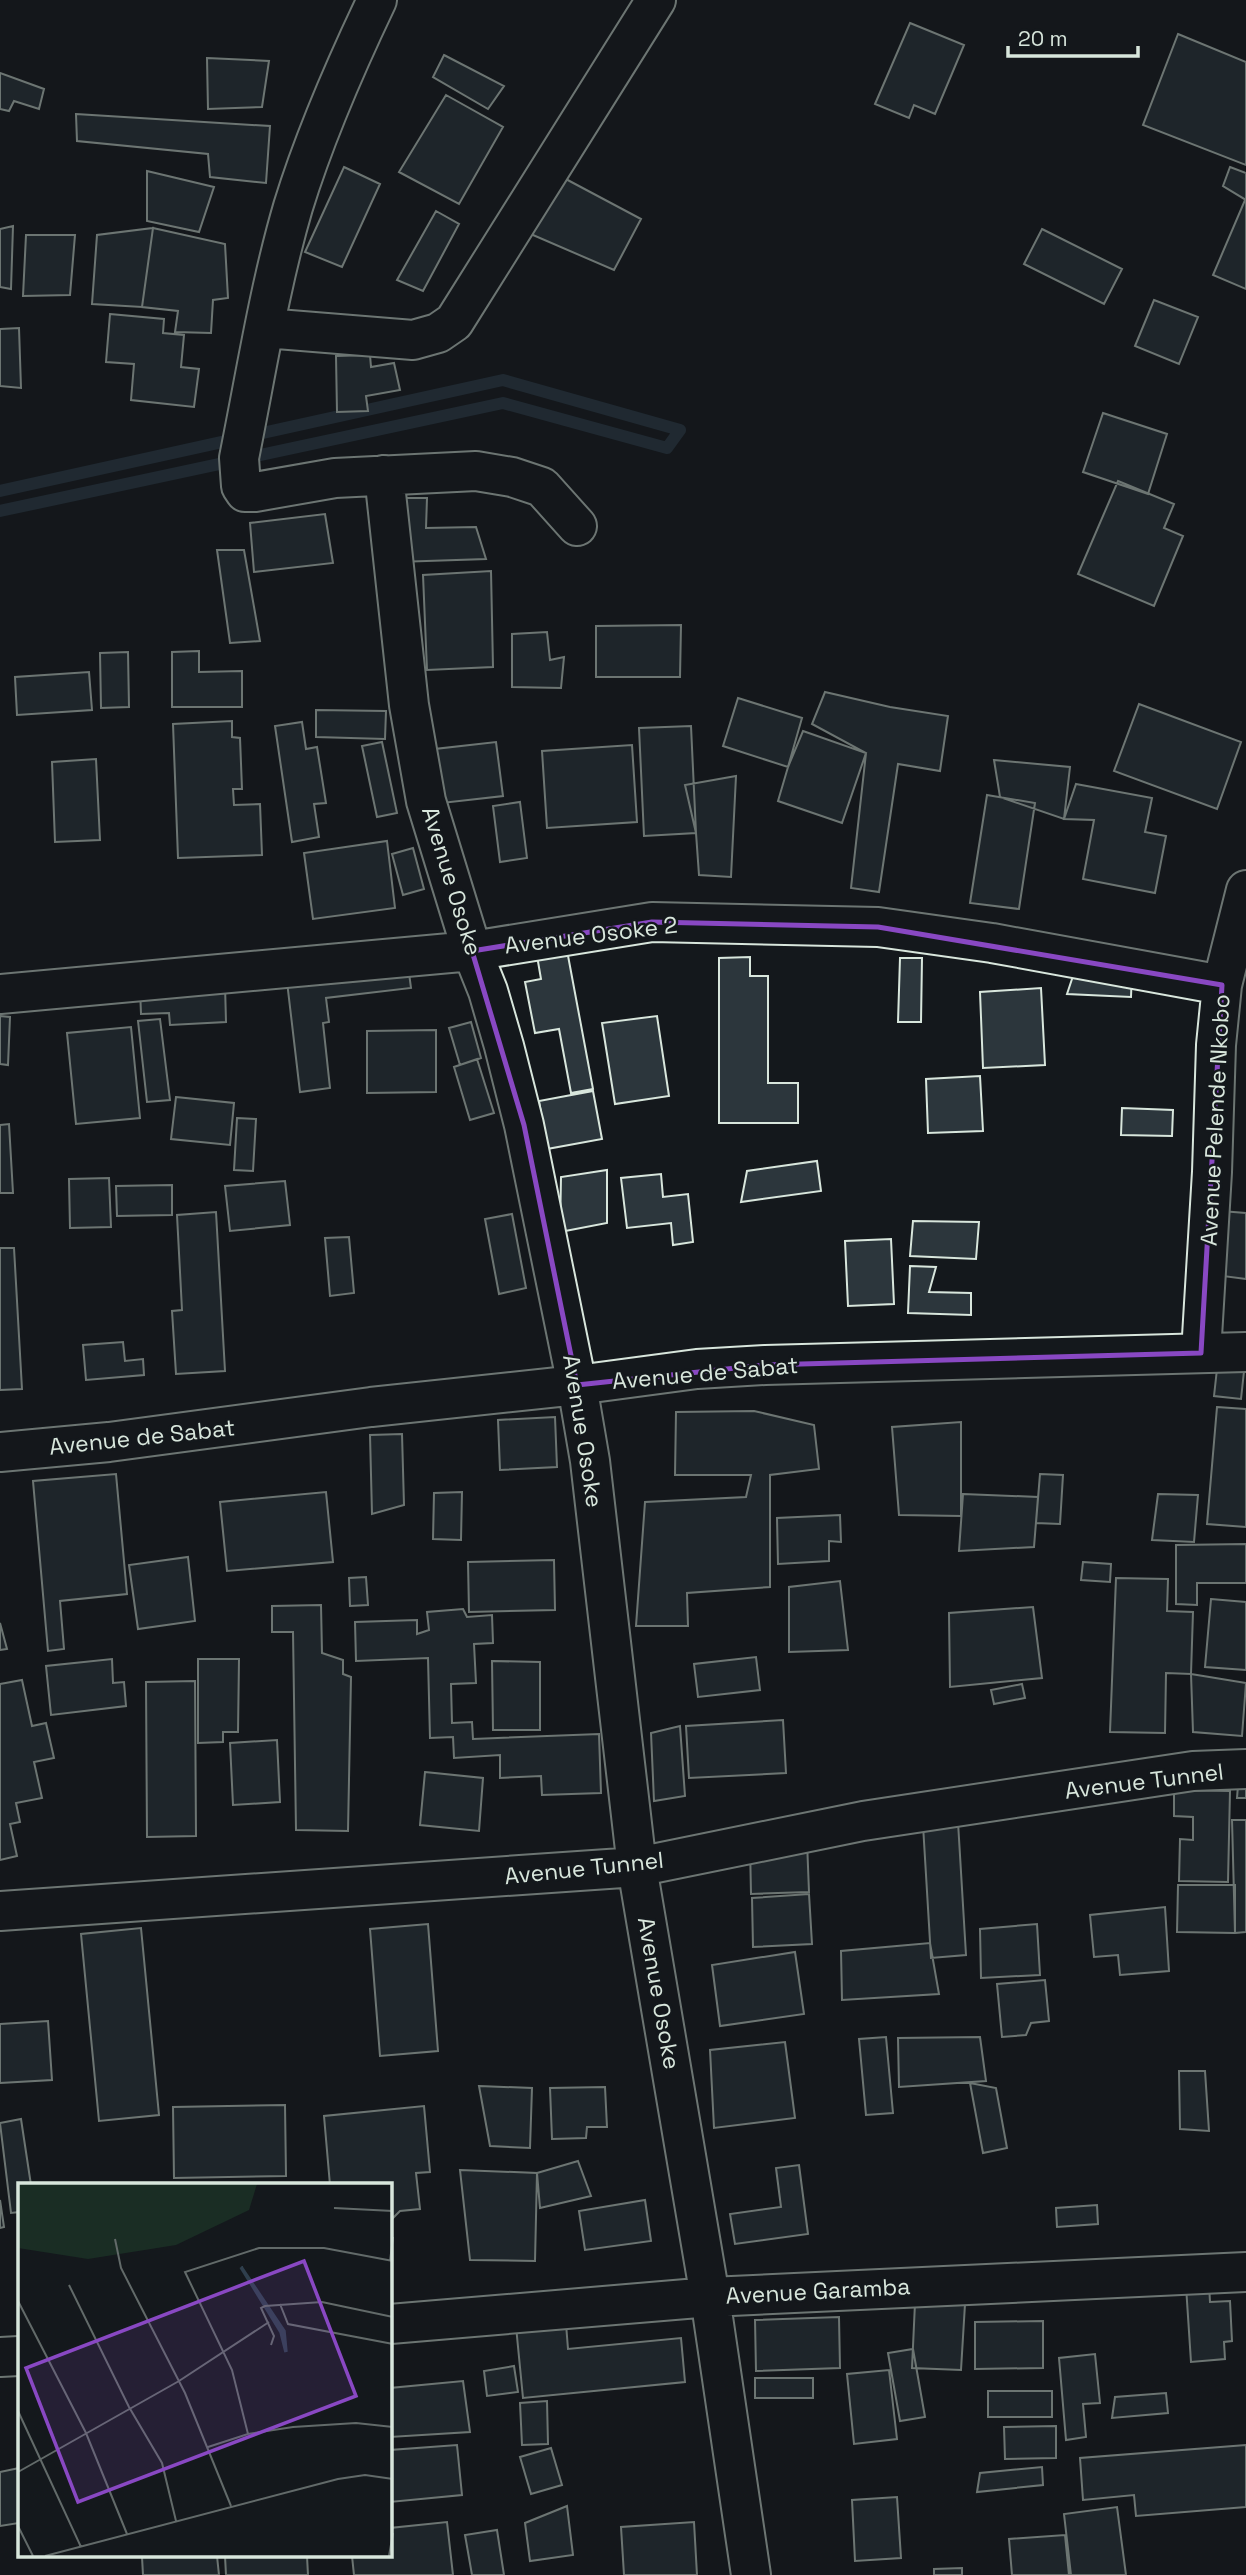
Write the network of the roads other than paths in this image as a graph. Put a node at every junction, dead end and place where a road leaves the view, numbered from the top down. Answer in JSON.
{"nodes":[{"id":1,"x":377,"y":0,"type":"edge"},
{"id":2,"x":656,"y":0,"type":"edge"},
{"id":3,"x":265,"y":328,"type":"junction"},
{"id":4,"x":384,"y":475,"type":"junction"},
{"id":5,"x":577,"y":526,"type":"dead end"},
{"id":6,"x":1246,"y":890,"type":"edge"},
{"id":7,"x":472,"y":951,"type":"junction"},
{"id":8,"x":1222,"y":985,"type":"junction"},
{"id":9,"x":0,"y":994,"type":"edge"},
{"id":10,"x":1246,"y":1352,"type":"edge"},
{"id":11,"x":1201,"y":1353,"type":"junction"},
{"id":12,"x":577,"y":1385,"type":"junction"},
{"id":13,"x":0,"y":1452,"type":"edge"},
{"id":14,"x":1246,"y":1769,"type":"edge"},
{"id":15,"x":637,"y":1867,"type":"junction"},
{"id":16,"x":0,"y":1911,"type":"edge"},
{"id":17,"x":1246,"y":2272,"type":"edge"},
{"id":18,"x":710,"y":2297,"type":"junction"},
{"id":19,"x":392,"y":2324,"type":"edge"},
{"id":20,"x":18,"y":2356,"type":"edge"},
{"id":21,"x":0,"y":2357,"type":"edge"},
{"id":22,"x":751,"y":2575,"type":"edge"}],
"edges":[{"from":1,"to":3,"type":"street"},
{"from":2,"to":3,"type":"street"},
{"from":3,"to":4,"type":"street"},
{"from":4,"to":5,"type":"street"},
{"from":4,"to":7,"type":"street","name":"Avenue Osoke"},
{"from":6,"to":8,"type":"street","name":"Avenue Pelende Nkobo"},
{"from":7,"to":8,"type":"street","name":"Avenue Osoke 2"},
{"from":7,"to":9,"type":"street","name":"Avenue Osoke 2"},
{"from":7,"to":12,"type":"street","name":"Avenue Osoke"},
{"from":8,"to":11,"type":"street","name":"Avenue Pelende Nkobo"},
{"from":10,"to":11,"type":"street","name":"Avenue de Sabat"},
{"from":11,"to":12,"type":"street","name":"Avenue de Sabat"},
{"from":12,"to":13,"type":"street","name":"Avenue de Sabat"},
{"from":12,"to":15,"type":"street","name":"Avenue Osoke"},
{"from":14,"to":15,"type":"street","name":"Avenue Tunnel"},
{"from":15,"to":16,"type":"street","name":"Avenue Tunnel"},
{"from":15,"to":18,"type":"street","name":"Avenue Osoke"},
{"from":17,"to":18,"type":"street","name":"Avenue Garamba"},
{"from":18,"to":19,"type":"street","name":"Avenue Garamba"},
{"from":18,"to":22,"type":"street","name":"Avenue Osoke"},
{"from":20,"to":21,"type":"street"}]}
